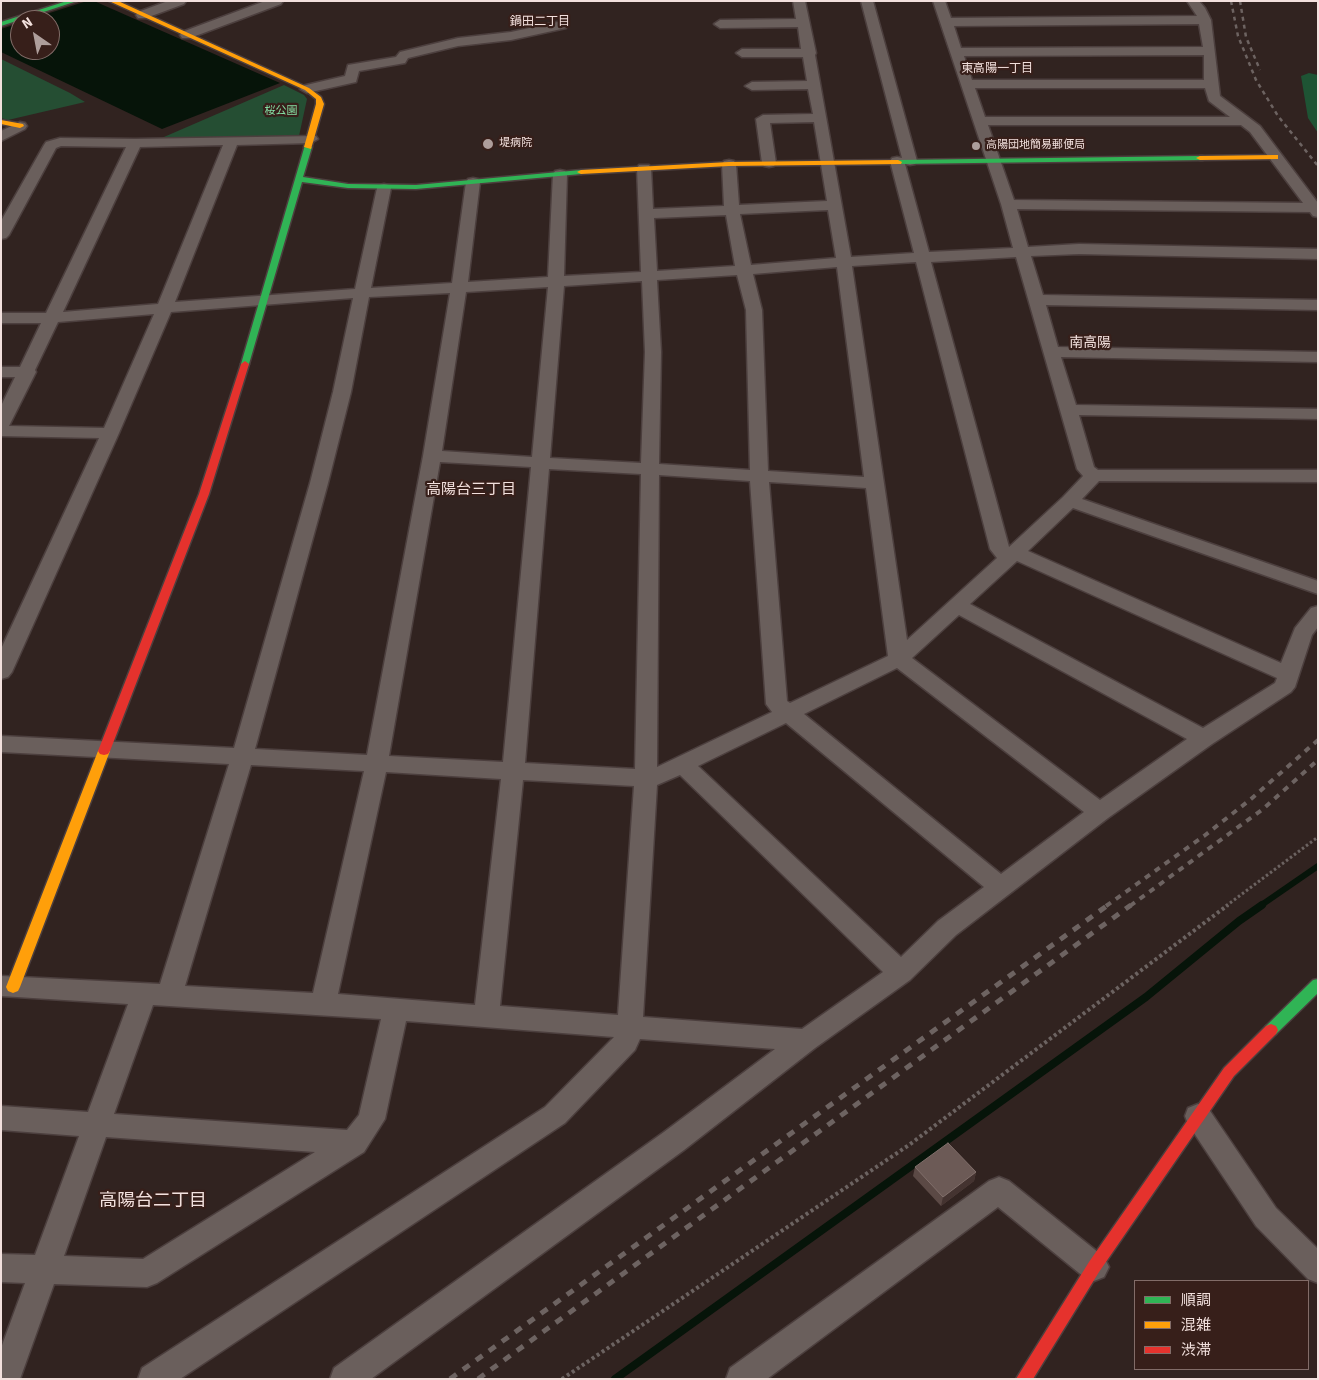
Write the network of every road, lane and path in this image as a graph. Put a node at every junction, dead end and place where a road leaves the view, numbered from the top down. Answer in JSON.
{"nodes":[{"id":1,"x":74,"y":1,"type":"edge"},
{"id":2,"x":112,"y":1,"type":"edge"},
{"id":3,"x":180,"y":1,"type":"edge"},
{"id":4,"x":277,"y":1,"type":"edge"},
{"id":5,"x":800,"y":1,"type":"edge"},
{"id":6,"x":867,"y":1,"type":"edge"},
{"id":7,"x":939,"y":1,"type":"edge"},
{"id":8,"x":1193,"y":1,"type":"edge"},
{"id":9,"x":142,"y":15,"type":"junction"},
{"id":10,"x":1205,"y":20,"type":"junction"},
{"id":11,"x":946,"y":22,"type":"junction"},
{"id":12,"x":803,"y":23,"type":"junction"},
{"id":13,"x":1,"y":24,"type":"edge"},
{"id":14,"x":720,"y":24,"type":"dead end"},
{"id":15,"x":562,"y":25,"type":"dead end"},
{"id":16,"x":186,"y":35,"type":"junction"},
{"id":17,"x":1210,"y":51,"type":"junction"},
{"id":18,"x":956,"y":52,"type":"junction"},
{"id":19,"x":742,"y":53,"type":"dead end"},
{"id":20,"x":810,"y":53,"type":"junction"},
{"id":21,"x":968,"y":84,"type":"junction"},
{"id":22,"x":1210,"y":84,"type":"junction"},
{"id":23,"x":815,"y":85,"type":"junction"},
{"id":24,"x":752,"y":86,"type":"dead end"},
{"id":25,"x":307,"y":89,"type":"junction"},
{"id":26,"x":820,"y":118,"type":"junction"},
{"id":27,"x":1246,"y":120,"type":"junction"},
{"id":28,"x":981,"y":121,"type":"junction"},
{"id":29,"x":1,"y":122,"type":"edge"},
{"id":30,"x":20,"y":126,"type":"joint"},
{"id":31,"x":1,"y":137,"type":"edge"},
{"id":32,"x":311,"y":139,"type":"junction"},
{"id":33,"x":232,"y":141,"type":"junction"},
{"id":34,"x":134,"y":143,"type":"junction"},
{"id":35,"x":1275,"y":157,"type":"junction"},
{"id":36,"x":828,"y":161,"type":"junction"},
{"id":37,"x":904,"y":161,"type":"junction"},
{"id":38,"x":994,"y":161,"type":"junction"},
{"id":39,"x":769,"y":163,"type":"junction"},
{"id":40,"x":729,"y":164,"type":"junction"},
{"id":41,"x":644,"y":168,"type":"junction"},
{"id":42,"x":560,"y":174,"type":"junction"},
{"id":43,"x":299,"y":179,"type":"junction"},
{"id":44,"x":473,"y":182,"type":"junction"},
{"id":45,"x":384,"y":188,"type":"junction"},
{"id":46,"x":1008,"y":204,"type":"junction"},
{"id":47,"x":835,"y":205,"type":"junction"},
{"id":48,"x":732,"y":210,"type":"junction"},
{"id":49,"x":1316,"y":211,"type":"edge"},
{"id":50,"x":646,"y":214,"type":"junction"},
{"id":51,"x":3,"y":227,"type":"edge"},
{"id":52,"x":1022,"y":253,"type":"junction"},
{"id":53,"x":1318,"y":254,"type":"edge"},
{"id":54,"x":923,"y":259,"type":"junction"},
{"id":55,"x":844,"y":263,"type":"junction"},
{"id":56,"x":744,"y":270,"type":"junction"},
{"id":57,"x":651,"y":276,"type":"junction"},
{"id":58,"x":556,"y":282,"type":"junction"},
{"id":59,"x":459,"y":287,"type":"junction"},
{"id":60,"x":363,"y":293,"type":"junction"},
{"id":61,"x":265,"y":299,"type":"junction"},
{"id":62,"x":1036,"y":300,"type":"junction"},
{"id":63,"x":1318,"y":305,"type":"edge"},
{"id":64,"x":164,"y":309,"type":"junction"},
{"id":65,"x":1,"y":318,"type":"edge"},
{"id":66,"x":51,"y":318,"type":"junction"},
{"id":67,"x":1051,"y":352,"type":"junction"},
{"id":68,"x":1318,"y":358,"type":"edge"},
{"id":69,"x":1,"y":372,"type":"edge"},
{"id":70,"x":28,"y":372,"type":"junction"},
{"id":71,"x":1068,"y":410,"type":"junction"},
{"id":72,"x":1318,"y":414,"type":"edge"},
{"id":73,"x":1,"y":425,"type":"edge"},
{"id":74,"x":1,"y":431,"type":"edge"},
{"id":75,"x":110,"y":433,"type":"junction"},
{"id":76,"x":432,"y":456,"type":"junction"},
{"id":77,"x":541,"y":463,"type":"junction"},
{"id":78,"x":650,"y":470,"type":"junction"},
{"id":79,"x":759,"y":475,"type":"junction"},
{"id":80,"x":1094,"y":475,"type":"junction"},
{"id":81,"x":1318,"y":476,"type":"edge"},
{"id":82,"x":876,"y":483,"type":"junction"},
{"id":83,"x":1070,"y":501,"type":"junction"},
{"id":84,"x":1011,"y":555,"type":"junction"},
{"id":85,"x":1318,"y":588,"type":"edge"},
{"id":86,"x":957,"y":606,"type":"junction"},
{"id":87,"x":1318,"y":613,"type":"edge"},
{"id":88,"x":899,"y":659,"type":"junction"},
{"id":89,"x":1,"y":672,"type":"edge"},
{"id":90,"x":1289,"y":674,"type":"junction"},
{"id":91,"x":788,"y":713,"type":"junction"},
{"id":92,"x":1204,"y":738,"type":"junction"},
{"id":93,"x":1,"y":744,"type":"edge"},
{"id":94,"x":104,"y":750,"type":"junction"},
{"id":95,"x":242,"y":758,"type":"junction"},
{"id":96,"x":377,"y":763,"type":"junction"},
{"id":97,"x":683,"y":765,"type":"junction"},
{"id":98,"x":513,"y":770,"type":"junction"},
{"id":99,"x":646,"y":778,"type":"junction"},
{"id":100,"x":1100,"y":812,"type":"junction"},
{"id":101,"x":1318,"y":837,"type":"edge"},
{"id":102,"x":1000,"y":886,"type":"junction"},
{"id":103,"x":901,"y":973,"type":"junction"},
{"id":104,"x":1318,"y":984,"type":"edge"},
{"id":105,"x":7,"y":986,"type":"edge"},
{"id":106,"x":156,"y":995,"type":"junction"},
{"id":107,"x":323,"y":1004,"type":"junction"},
{"id":108,"x":396,"y":1010,"type":"junction"},
{"id":109,"x":486,"y":1017,"type":"junction"},
{"id":110,"x":630,"y":1027,"type":"junction"},
{"id":111,"x":806,"y":1040,"type":"junction"},
{"id":112,"x":1198,"y":1116,"type":"junction"},
{"id":113,"x":1,"y":1118,"type":"edge"},
{"id":114,"x":97,"y":1124,"type":"junction"},
{"id":115,"x":354,"y":1143,"type":"junction"},
{"id":116,"x":1094,"y":1267,"type":"junction"},
{"id":117,"x":1,"y":1268,"type":"edge"},
{"id":118,"x":1318,"y":1269,"type":"edge"},
{"id":119,"x":44,"y":1271,"type":"junction"},
{"id":120,"x":747,"y":1377,"type":"edge"},
{"id":121,"x":5,"y":1379,"type":"edge"},
{"id":122,"x":153,"y":1379,"type":"edge"},
{"id":123,"x":345,"y":1379,"type":"edge"},
{"id":124,"x":562,"y":1379,"type":"edge"},
{"id":125,"x":1024,"y":1379,"type":"edge"}],
"edges":[{"from":1,"to":13,"type":"street"},
{"from":2,"to":9,"type":"street"},
{"from":3,"to":9,"type":"street"},
{"from":4,"to":16,"type":"street"},
{"from":5,"to":12,"type":"street"},
{"from":6,"to":37,"type":"street"},
{"from":7,"to":11,"type":"street"},
{"from":8,"to":10,"type":"street"},
{"from":9,"to":16,"type":"street"},
{"from":10,"to":11,"type":"street"},
{"from":10,"to":17,"type":"street"},
{"from":11,"to":18,"type":"street"},
{"from":12,"to":14,"type":"street"},
{"from":12,"to":20,"type":"street"},
{"from":15,"to":25,"type":"street"},
{"from":16,"to":25,"type":"street"},
{"from":17,"to":18,"type":"street"},
{"from":17,"to":22,"type":"street"},
{"from":18,"to":21,"type":"street"},
{"from":19,"to":20,"type":"street"},
{"from":20,"to":23,"type":"street"},
{"from":21,"to":22,"type":"street"},
{"from":21,"to":28,"type":"street"},
{"from":22,"to":27,"type":"street"},
{"from":23,"to":24,"type":"street"},
{"from":23,"to":26,"type":"street"},
{"from":25,"to":32,"type":"street"},
{"from":26,"to":36,"type":"street"},
{"from":26,"to":39,"type":"street"},
{"from":27,"to":28,"type":"street"},
{"from":27,"to":35,"type":"street"},
{"from":28,"to":38,"type":"street"},
{"from":29,"to":30,"type":"street"},
{"from":30,"to":31,"type":"street"},
{"from":32,"to":33,"type":"street"},
{"from":32,"to":43,"type":"street"},
{"from":33,"to":34,"type":"street"},
{"from":33,"to":64,"type":"street"},
{"from":34,"to":51,"type":"street"},
{"from":34,"to":66,"type":"street"},
{"from":35,"to":38,"type":"street"},
{"from":35,"to":49,"type":"street"},
{"from":36,"to":37,"type":"street"},
{"from":36,"to":39,"type":"street"},
{"from":36,"to":47,"type":"street"},
{"from":37,"to":38,"type":"street"},
{"from":37,"to":54,"type":"street"},
{"from":38,"to":46,"type":"street"},
{"from":39,"to":40,"type":"street"},
{"from":40,"to":41,"type":"street"},
{"from":40,"to":48,"type":"street"},
{"from":41,"to":42,"type":"street"},
{"from":41,"to":50,"type":"street"},
{"from":42,"to":44,"type":"street"},
{"from":42,"to":58,"type":"street"},
{"from":43,"to":45,"type":"street"},
{"from":43,"to":61,"type":"street"},
{"from":44,"to":45,"type":"street"},
{"from":44,"to":59,"type":"street"},
{"from":45,"to":60,"type":"street"},
{"from":46,"to":49,"type":"street"},
{"from":46,"to":52,"type":"street"},
{"from":47,"to":48,"type":"street"},
{"from":47,"to":55,"type":"street"},
{"from":48,"to":50,"type":"street"},
{"from":48,"to":56,"type":"street"},
{"from":50,"to":57,"type":"street"},
{"from":52,"to":53,"type":"street"},
{"from":52,"to":54,"type":"street"},
{"from":52,"to":62,"type":"street"},
{"from":54,"to":55,"type":"street"},
{"from":54,"to":84,"type":"street"},
{"from":55,"to":56,"type":"street"},
{"from":55,"to":82,"type":"street"},
{"from":56,"to":57,"type":"street"},
{"from":56,"to":79,"type":"street"},
{"from":57,"to":58,"type":"street"},
{"from":57,"to":78,"type":"street"},
{"from":58,"to":59,"type":"street"},
{"from":58,"to":77,"type":"street"},
{"from":59,"to":60,"type":"street"},
{"from":59,"to":76,"type":"street"},
{"from":60,"to":61,"type":"street"},
{"from":60,"to":95,"type":"street"},
{"from":61,"to":64,"type":"street"},
{"from":61,"to":94,"type":"street"},
{"from":62,"to":63,"type":"street"},
{"from":62,"to":67,"type":"street"},
{"from":64,"to":66,"type":"street"},
{"from":64,"to":75,"type":"street"},
{"from":65,"to":66,"type":"street"},
{"from":66,"to":70,"type":"street"},
{"from":67,"to":68,"type":"street"},
{"from":67,"to":71,"type":"street"},
{"from":69,"to":70,"type":"street"},
{"from":70,"to":73,"type":"street"},
{"from":71,"to":72,"type":"street"},
{"from":71,"to":80,"type":"street"},
{"from":74,"to":75,"type":"street"},
{"from":75,"to":89,"type":"street"},
{"from":76,"to":77,"type":"street"},
{"from":76,"to":96,"type":"street"},
{"from":77,"to":78,"type":"street"},
{"from":77,"to":98,"type":"street"},
{"from":78,"to":79,"type":"street"},
{"from":78,"to":99,"type":"street"},
{"from":79,"to":82,"type":"street"},
{"from":79,"to":91,"type":"street"},
{"from":80,"to":81,"type":"street"},
{"from":80,"to":83,"type":"street"},
{"from":82,"to":88,"type":"street"},
{"from":83,"to":84,"type":"street"},
{"from":83,"to":85,"type":"street"},
{"from":84,"to":86,"type":"street"},
{"from":84,"to":90,"type":"street"},
{"from":86,"to":88,"type":"street"},
{"from":86,"to":92,"type":"street"},
{"from":87,"to":90,"type":"street"},
{"from":88,"to":91,"type":"street"},
{"from":88,"to":100,"type":"street"},
{"from":90,"to":92,"type":"street"},
{"from":91,"to":97,"type":"street"},
{"from":91,"to":102,"type":"street"},
{"from":92,"to":100,"type":"street"},
{"from":93,"to":94,"type":"street"},
{"from":94,"to":95,"type":"street"},
{"from":94,"to":105,"type":"street"},
{"from":95,"to":96,"type":"street"},
{"from":95,"to":106,"type":"street"},
{"from":96,"to":98,"type":"street"},
{"from":96,"to":107,"type":"street"},
{"from":97,"to":99,"type":"street"},
{"from":97,"to":103,"type":"street"},
{"from":98,"to":99,"type":"street"},
{"from":98,"to":109,"type":"street"},
{"from":99,"to":110,"type":"street"},
{"from":100,"to":102,"type":"street"},
{"from":101,"to":124,"type":"path"},
{"from":102,"to":103,"type":"street"},
{"from":103,"to":111,"type":"street"},
{"from":104,"to":112,"type":"street"},
{"from":105,"to":106,"type":"street"},
{"from":106,"to":107,"type":"street"},
{"from":106,"to":114,"type":"street"},
{"from":107,"to":108,"type":"street"},
{"from":108,"to":109,"type":"street"},
{"from":108,"to":115,"type":"street"},
{"from":109,"to":110,"type":"street"},
{"from":110,"to":111,"type":"street"},
{"from":110,"to":122,"type":"street"},
{"from":111,"to":123,"type":"street"},
{"from":112,"to":116,"type":"street"},
{"from":112,"to":118,"type":"street"},
{"from":113,"to":114,"type":"street"},
{"from":114,"to":115,"type":"street"},
{"from":114,"to":119,"type":"street"},
{"from":115,"to":119,"type":"street"},
{"from":116,"to":120,"type":"street"},
{"from":116,"to":125,"type":"street"},
{"from":117,"to":119,"type":"street"},
{"from":119,"to":121,"type":"street"}]}
